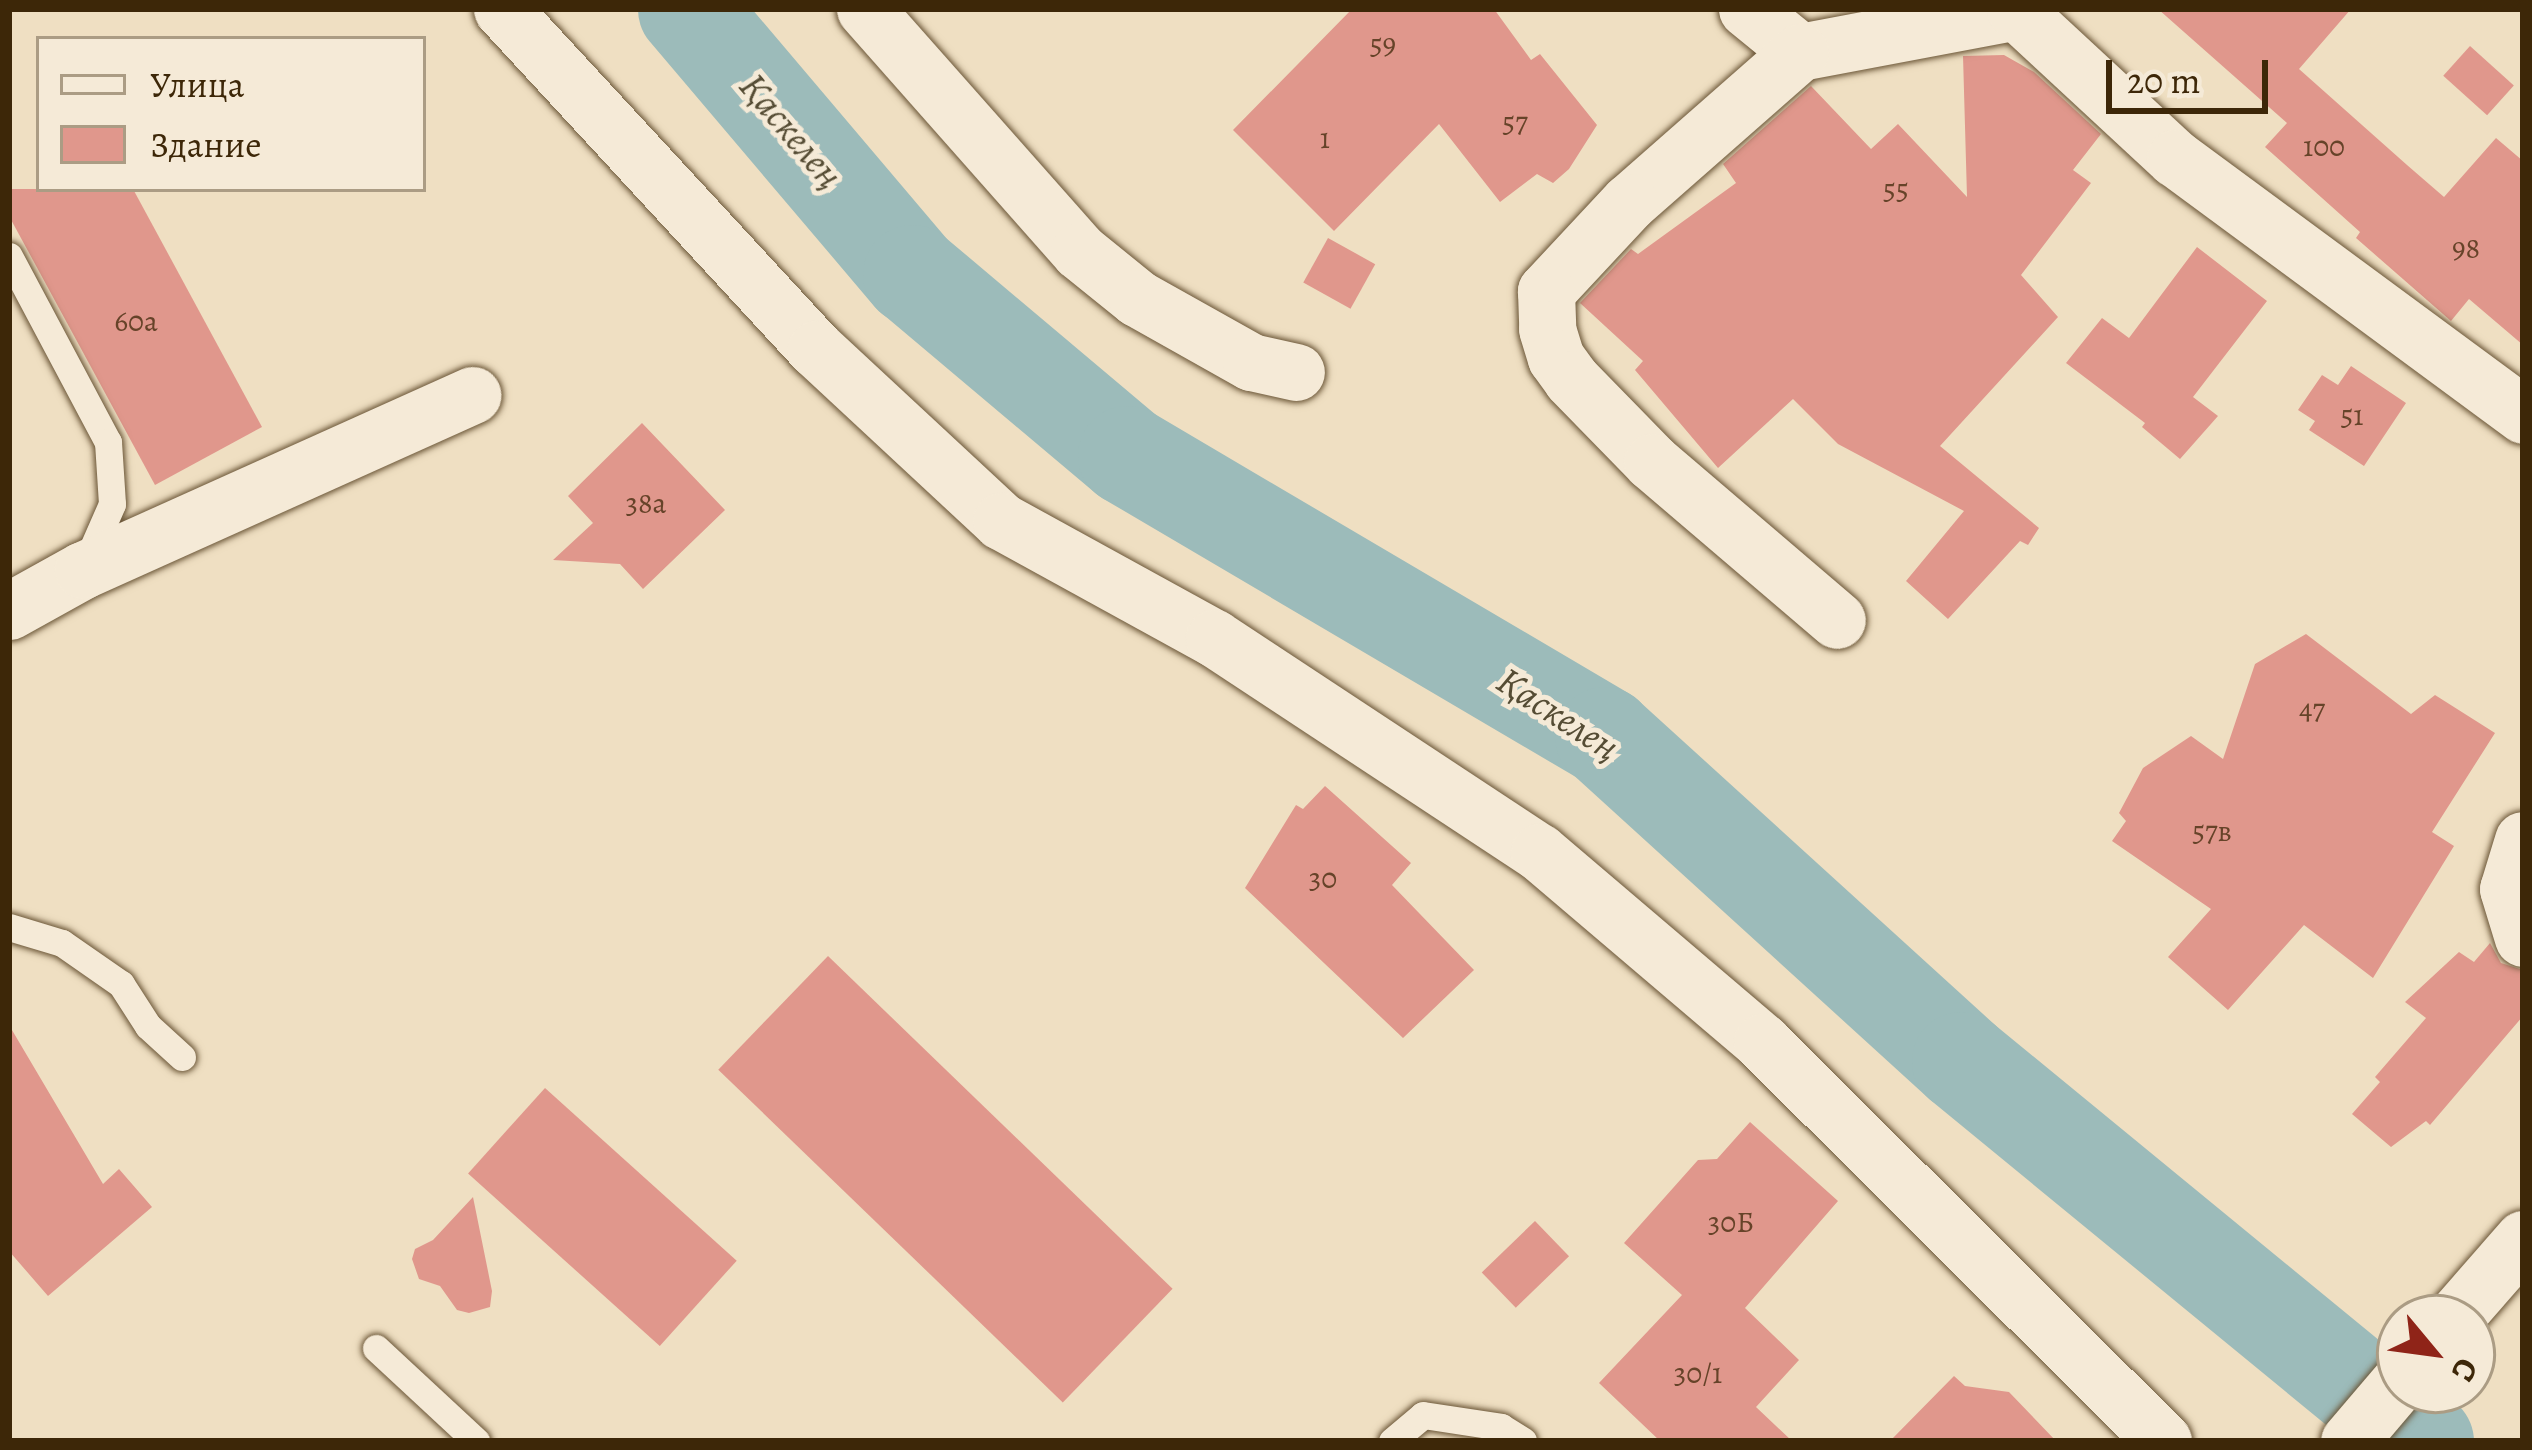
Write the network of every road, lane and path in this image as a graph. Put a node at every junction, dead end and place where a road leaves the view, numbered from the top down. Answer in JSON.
{"nodes":[{"id":1,"x":502,"y":9,"type":"edge"},
{"id":2,"x":865,"y":9,"type":"edge"},
{"id":3,"x":1747,"y":9,"type":"edge"},
{"id":4,"x":2017,"y":10,"type":"edge"},
{"id":5,"x":1800,"y":52,"type":"junction"},
{"id":6,"x":9,"y":256,"type":"edge"},
{"id":7,"x":1296,"y":372,"type":"dead end"},
{"id":8,"x":473,"y":394,"type":"dead end"},
{"id":9,"x":2523,"y":415,"type":"edge"},
{"id":10,"x":83,"y":570,"type":"junction"},
{"id":11,"x":9,"y":611,"type":"edge"},
{"id":12,"x":1837,"y":620,"type":"dead end"},
{"id":13,"x":2523,"y":840,"type":"edge"},
{"id":14,"x":9,"y":927,"type":"edge"},
{"id":15,"x":2523,"y":938,"type":"edge"},
{"id":16,"x":182,"y":1057,"type":"dead end"},
{"id":17,"x":2523,"y":1239,"type":"edge"},
{"id":18,"x":2475,"y":1294,"type":"edge"},
{"id":19,"x":376,"y":1348,"type":"dead end"},
{"id":20,"x":2376,"y":1409,"type":"edge"},
{"id":21,"x":476,"y":1441,"type":"edge"},
{"id":22,"x":1391,"y":1441,"type":"edge"},
{"id":23,"x":1523,"y":1441,"type":"edge"},
{"id":24,"x":2163,"y":1441,"type":"edge"},
{"id":25,"x":2349,"y":1441,"type":"edge"}],
"edges":[{"from":1,"to":24,"type":"street"},
{"from":2,"to":7,"type":"street"},
{"from":3,"to":5,"type":"street"},
{"from":4,"to":5,"type":"street"},
{"from":4,"to":9,"type":"street"},
{"from":5,"to":12,"type":"street"},
{"from":6,"to":10,"type":"lane"},
{"from":8,"to":10,"type":"street"},
{"from":10,"to":11,"type":"street"},
{"from":13,"to":15,"type":"street"},
{"from":14,"to":16,"type":"lane"},
{"from":17,"to":18,"type":"street"},
{"from":19,"to":21,"type":"lane"},
{"from":20,"to":25,"type":"street"},
{"from":22,"to":23,"type":"lane"}]}
